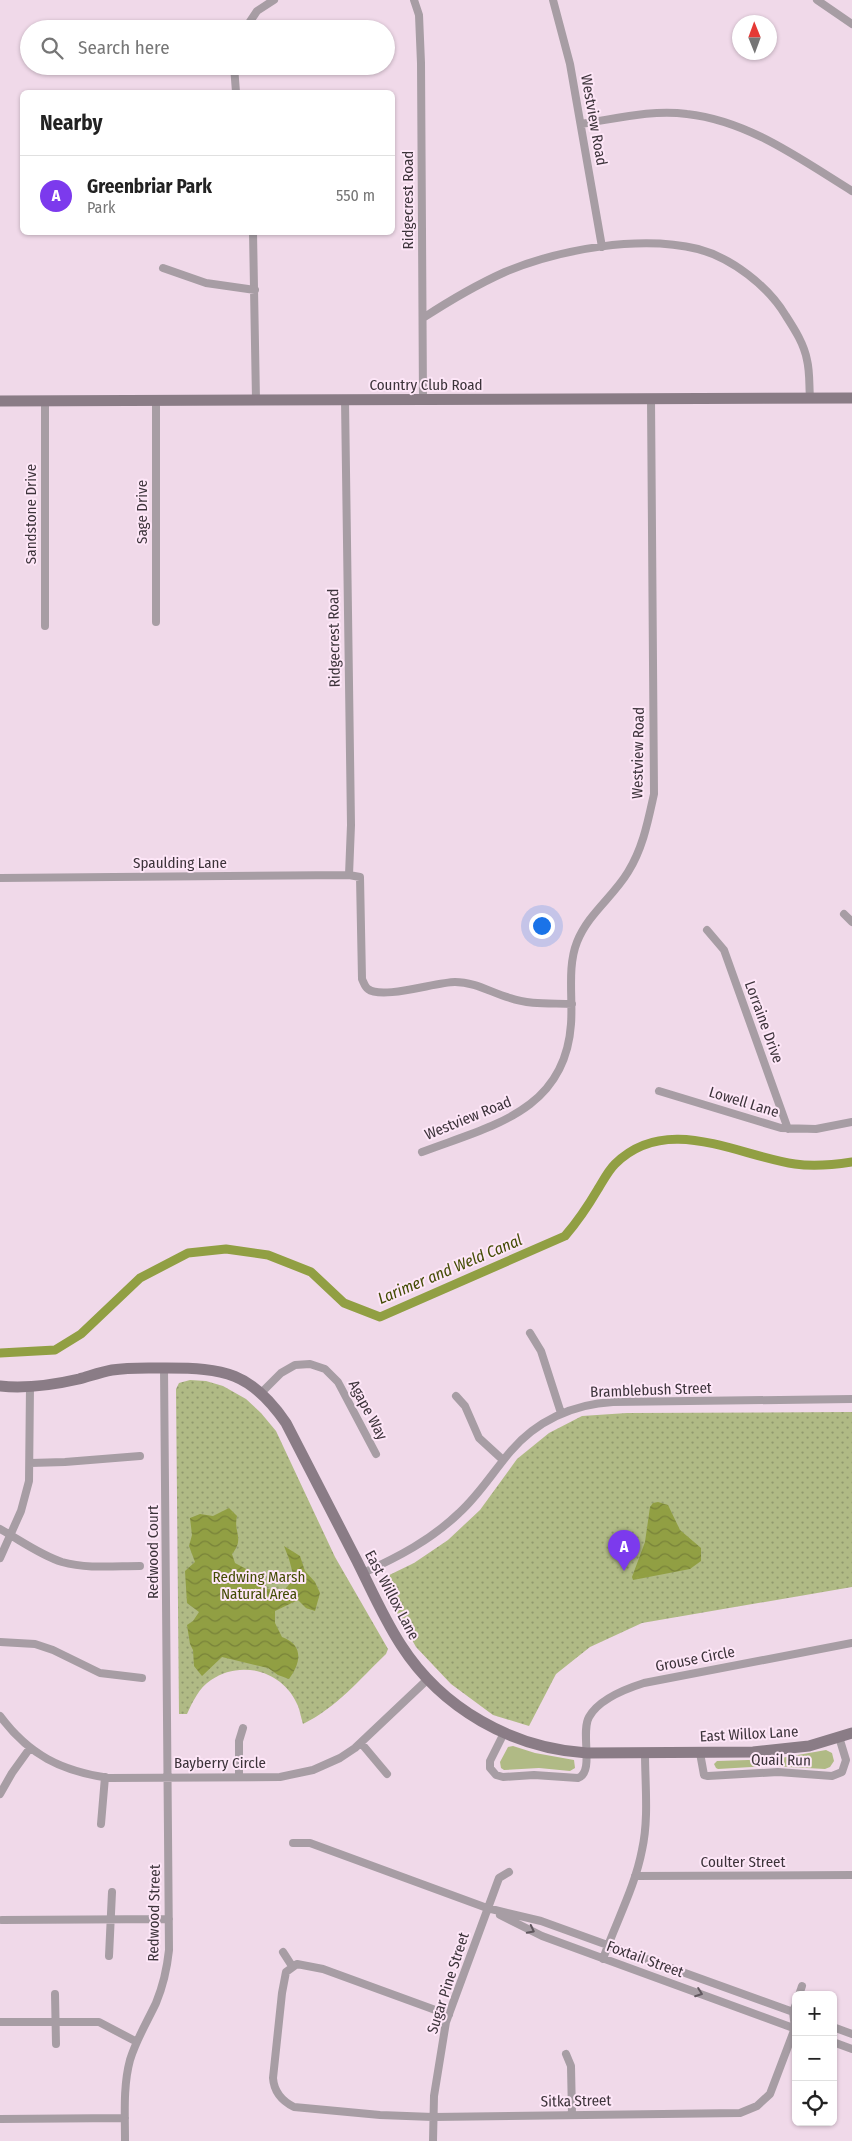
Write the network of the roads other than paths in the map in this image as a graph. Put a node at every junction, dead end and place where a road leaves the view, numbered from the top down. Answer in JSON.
{"nodes":[{"id":1,"x":274,"y":0,"type":"edge"},
{"id":2,"x":414,"y":0,"type":"edge"},
{"id":3,"x":553,"y":0,"type":"edge"},
{"id":4,"x":817,"y":0,"type":"edge"},
{"id":5,"x":251,"y":20,"type":"edge"},
{"id":6,"x":852,"y":24,"type":"edge"},
{"id":7,"x":235,"y":75,"type":"edge"},
{"id":8,"x":236,"y":90,"type":"edge"},
{"id":9,"x":581,"y":124,"type":"junction"},
{"id":10,"x":852,"y":191,"type":"edge"},
{"id":11,"x":253,"y":235,"type":"edge"},
{"id":12,"x":602,"y":247,"type":"junction"},
{"id":13,"x":163,"y":268,"type":"dead end"},
{"id":14,"x":255,"y":290,"type":"junction"},
{"id":15,"x":423,"y":318,"type":"junction"},
{"id":16,"x":810,"y":398,"type":"junction"},
{"id":17,"x":852,"y":398,"type":"edge"},
{"id":18,"x":651,"y":399,"type":"junction"},
{"id":19,"x":256,"y":400,"type":"junction"},
{"id":20,"x":345,"y":400,"type":"junction"},
{"id":21,"x":423,"y":400,"type":"junction"},
{"id":22,"x":0,"y":401,"type":"edge"},
{"id":23,"x":45,"y":401,"type":"junction"},
{"id":24,"x":156,"y":401,"type":"junction"},
{"id":25,"x":156,"y":622,"type":"dead end"},
{"id":26,"x":45,"y":626,"type":"dead end"},
{"id":27,"x":349,"y":875,"type":"junction"},
{"id":28,"x":0,"y":878,"type":"edge"},
{"id":29,"x":844,"y":914,"type":"dead end"},
{"id":30,"x":852,"y":922,"type":"edge"},
{"id":31,"x":707,"y":930,"type":"dead end"},
{"id":32,"x":572,"y":1004,"type":"junction"},
{"id":33,"x":660,"y":1090,"type":"dead end"},
{"id":34,"x":852,"y":1122,"type":"edge"},
{"id":35,"x":788,"y":1129,"type":"junction"},
{"id":36,"x":422,"y":1152,"type":"dead end"},
{"id":37,"x":530,"y":1333,"type":"dead end"},
{"id":38,"x":164,"y":1368,"type":"junction"},
{"id":39,"x":0,"y":1386,"type":"edge"},
{"id":40,"x":30,"y":1387,"type":"junction"},
{"id":41,"x":260,"y":1393,"type":"junction"},
{"id":42,"x":456,"y":1396,"type":"dead end"},
{"id":43,"x":852,"y":1400,"type":"edge"},
{"id":44,"x":561,"y":1413,"type":"junction"},
{"id":45,"x":376,"y":1454,"type":"dead end"},
{"id":46,"x":140,"y":1456,"type":"dead end"},
{"id":47,"x":503,"y":1460,"type":"junction"},
{"id":48,"x":30,"y":1463,"type":"junction"},
{"id":49,"x":0,"y":1529,"type":"edge"},
{"id":50,"x":11,"y":1536,"type":"junction"},
{"id":51,"x":0,"y":1558,"type":"edge"},
{"id":52,"x":140,"y":1566,"type":"dead end"},
{"id":53,"x":363,"y":1573,"type":"junction"},
{"id":54,"x":0,"y":1642,"type":"edge"},
{"id":55,"x":852,"y":1643,"type":"edge"},
{"id":56,"x":142,"y":1678,"type":"dead end"},
{"id":57,"x":428,"y":1679,"type":"junction"},
{"id":58,"x":0,"y":1716,"type":"edge"},
{"id":59,"x":243,"y":1728,"type":"dead end"},
{"id":60,"x":504,"y":1733,"type":"junction"},
{"id":61,"x":852,"y":1733,"type":"edge"},
{"id":62,"x":168,"y":1737,"type":"joint"},
{"id":63,"x":839,"y":1737,"type":"junction"},
{"id":64,"x":361,"y":1743,"type":"junction"},
{"id":65,"x":30,"y":1748,"type":"junction"},
{"id":66,"x":587,"y":1753,"type":"junction"},
{"id":67,"x":645,"y":1753,"type":"junction"},
{"id":68,"x":700,"y":1753,"type":"junction"},
{"id":69,"x":387,"y":1774,"type":"dead end"},
{"id":70,"x":168,"y":1777,"type":"junction"},
{"id":71,"x":105,"y":1778,"type":"junction"},
{"id":72,"x":239,"y":1778,"type":"junction"},
{"id":73,"x":0,"y":1794,"type":"edge"},
{"id":74,"x":101,"y":1824,"type":"dead end"},
{"id":75,"x":293,"y":1844,"type":"dead end"},
{"id":76,"x":509,"y":1872,"type":"dead end"},
{"id":77,"x":852,"y":1875,"type":"edge"},
{"id":78,"x":635,"y":1876,"type":"junction"},
{"id":79,"x":112,"y":1892,"type":"dead end"},
{"id":80,"x":487,"y":1908,"type":"junction"},
{"id":81,"x":169,"y":1919,"type":"junction"},
{"id":82,"x":2,"y":1920,"type":"dead end"},
{"id":83,"x":111,"y":1920,"type":"junction"},
{"id":84,"x":608,"y":1946,"type":"junction"},
{"id":85,"x":283,"y":1952,"type":"dead end"},
{"id":86,"x":109,"y":1956,"type":"dead end"},
{"id":87,"x":603,"y":1958,"type":"junction"},
{"id":88,"x":292,"y":1966,"type":"junction"},
{"id":89,"x":802,"y":1986,"type":"dead end"},
{"id":90,"x":800,"y":1991,"type":"edge"},
{"id":91,"x":55,"y":1994,"type":"dead end"},
{"id":92,"x":792,"y":2012,"type":"edge"},
{"id":93,"x":449,"y":2015,"type":"junction"},
{"id":94,"x":0,"y":2022,"type":"edge"},
{"id":95,"x":55,"y":2022,"type":"junction"},
{"id":96,"x":792,"y":2028,"type":"edge"},
{"id":97,"x":837,"y":2028,"type":"edge"},
{"id":98,"x":852,"y":2034,"type":"edge"},
{"id":99,"x":792,"y":2036,"type":"edge"},
{"id":100,"x":136,"y":2042,"type":"junction"},
{"id":101,"x":837,"y":2043,"type":"edge"},
{"id":102,"x":56,"y":2044,"type":"dead end"},
{"id":103,"x":852,"y":2049,"type":"edge"},
{"id":104,"x":566,"y":2054,"type":"dead end"},
{"id":105,"x":572,"y":2115,"type":"junction"},
{"id":106,"x":433,"y":2117,"type":"junction"},
{"id":107,"x":0,"y":2118,"type":"edge"},
{"id":108,"x":125,"y":2118,"type":"junction"},
{"id":109,"x":125,"y":2141,"type":"edge"},
{"id":110,"x":433,"y":2141,"type":"edge"}],
"edges":[{"from":1,"to":5,"type":"street"},
{"from":2,"to":15,"type":"street","name":"Ridgecrest Road"},
{"from":3,"to":9,"type":"street","name":"Westview Road"},
{"from":4,"to":6,"type":"street"},
{"from":7,"to":8,"type":"street"},
{"from":9,"to":10,"type":"street"},
{"from":9,"to":12,"type":"street","name":"Westview Road"},
{"from":11,"to":14,"type":"street"},
{"from":12,"to":15,"type":"street"},
{"from":12,"to":16,"type":"street"},
{"from":13,"to":14,"type":"street"},
{"from":14,"to":19,"type":"street"},
{"from":15,"to":21,"type":"street","name":"Ridgecrest Road"},
{"from":16,"to":17,"type":"main road","name":"Country Club Road"},
{"from":16,"to":18,"type":"main road","name":"Country Club Road"},
{"from":18,"to":21,"type":"main road","name":"Country Club Road"},
{"from":18,"to":32,"type":"street","name":"Westview Road"},
{"from":19,"to":20,"type":"main road","name":"Country Club Road"},
{"from":19,"to":24,"type":"main road","name":"Country Club Road"},
{"from":20,"to":21,"type":"main road","name":"Country Club Road"},
{"from":20,"to":27,"type":"street","name":"Ridgecrest Road"},
{"from":22,"to":23,"type":"main road","name":"Country Club Road"},
{"from":23,"to":24,"type":"main road","name":"Country Club Road"},
{"from":23,"to":26,"type":"street","name":"Sandstone Drive"},
{"from":24,"to":25,"type":"street","name":"Sage Drive"},
{"from":27,"to":28,"type":"street","name":"Spaulding Lane"},
{"from":27,"to":32,"type":"street","name":"Spaulding Lane"},
{"from":29,"to":30,"type":"street"},
{"from":31,"to":35,"type":"street","name":"Lorraine Drive"},
{"from":32,"to":36,"type":"street","name":"Westview Road"},
{"from":33,"to":35,"type":"street","name":"Lowell Lane"},
{"from":34,"to":35,"type":"street","name":"Lowell Lane"},
{"from":37,"to":44,"type":"street"},
{"from":38,"to":40,"type":"main road","name":"East Willox Lane"},
{"from":38,"to":41,"type":"main road","name":"East Willox Lane"},
{"from":38,"to":62,"type":"street","name":"Redwood Court"},
{"from":39,"to":40,"type":"main road","name":"East Willox Lane"},
{"from":40,"to":48,"type":"street"},
{"from":41,"to":45,"type":"street","name":"Agape Way"},
{"from":41,"to":53,"type":"main road","name":"East Willox Lane"},
{"from":42,"to":47,"type":"street"},
{"from":43,"to":44,"type":"street","name":"Bramblebush Street"},
{"from":44,"to":47,"type":"street","name":"Bramblebush Street"},
{"from":46,"to":48,"type":"street"},
{"from":47,"to":53,"type":"street","name":"Bramblebush Street"},
{"from":48,"to":50,"type":"street"},
{"from":49,"to":50,"type":"street"},
{"from":50,"to":51,"type":"street"},
{"from":50,"to":52,"type":"street"},
{"from":53,"to":57,"type":"main road","name":"East Willox Lane"},
{"from":54,"to":56,"type":"street"},
{"from":55,"to":66,"type":"street","name":"Grouse Circle"},
{"from":57,"to":60,"type":"main road","name":"East Willox Lane"},
{"from":57,"to":64,"type":"street","name":"Bayberry Circle"},
{"from":58,"to":65,"type":"street","name":"Bayberry Circle"},
{"from":59,"to":72,"type":"street"},
{"from":60,"to":66,"type":"main road","name":"East Willox Lane"},
{"from":60,"to":66,"type":"street","name":"Grouse Circle"},
{"from":61,"to":63,"type":"main road","name":"East Willox Lane"},
{"from":62,"to":70,"type":"street","name":"Redwood Street"},
{"from":63,"to":68,"type":"main road","name":"East Willox Lane"},
{"from":63,"to":68,"type":"street","name":"Quail Run"},
{"from":64,"to":69,"type":"street"},
{"from":64,"to":72,"type":"street","name":"Bayberry Circle"},
{"from":65,"to":71,"type":"street","name":"Bayberry Circle"},
{"from":65,"to":73,"type":"street"},
{"from":66,"to":67,"type":"main road","name":"East Willox Lane"},
{"from":67,"to":68,"type":"main road","name":"East Willox Lane"},
{"from":67,"to":78,"type":"street"},
{"from":70,"to":71,"type":"street","name":"Bayberry Circle"},
{"from":70,"to":72,"type":"street","name":"Bayberry Circle"},
{"from":70,"to":81,"type":"street","name":"Redwood Street"},
{"from":71,"to":74,"type":"street"},
{"from":75,"to":80,"type":"street","name":"Foxtail Street"},
{"from":76,"to":80,"type":"street","name":"Sugar Pine Street"},
{"from":77,"to":78,"type":"street","name":"Coulter Street"},
{"from":78,"to":84,"type":"street"},
{"from":79,"to":83,"type":"street"},
{"from":80,"to":84,"type":"street","name":"Foxtail Street"},
{"from":80,"to":87,"type":"street","name":"Foxtail Street","one_way":true},
{"from":80,"to":93,"type":"street","name":"Sugar Pine Street"},
{"from":81,"to":83,"type":"street"},
{"from":81,"to":100,"type":"street","name":"Redwood Street"},
{"from":82,"to":83,"type":"street"},
{"from":83,"to":86,"type":"street"},
{"from":84,"to":87,"type":"street"},
{"from":84,"to":92,"type":"street","name":"Foxtail Street"},
{"from":85,"to":88,"type":"street"},
{"from":87,"to":96,"type":"street","name":"Foxtail Street","one_way":true},
{"from":88,"to":93,"type":"street"},
{"from":88,"to":106,"type":"street","name":"Sitka Street"},
{"from":89,"to":90,"type":"street"},
{"from":91,"to":95,"type":"street"},
{"from":93,"to":106,"type":"street","name":"Sugar Pine Street"},
{"from":94,"to":95,"type":"street"},
{"from":95,"to":100,"type":"street"},
{"from":95,"to":102,"type":"street"},
{"from":97,"to":98,"type":"street"},
{"from":99,"to":105,"type":"street","name":"Sitka Street"},
{"from":100,"to":108,"type":"street","name":"Redwood Street"},
{"from":101,"to":103,"type":"street"},
{"from":104,"to":105,"type":"street"},
{"from":105,"to":106,"type":"street","name":"Sitka Street"},
{"from":106,"to":110,"type":"street","name":"Sugar Pine Street"},
{"from":107,"to":108,"type":"street"},
{"from":108,"to":109,"type":"street","name":"Redwood Street"}]}
